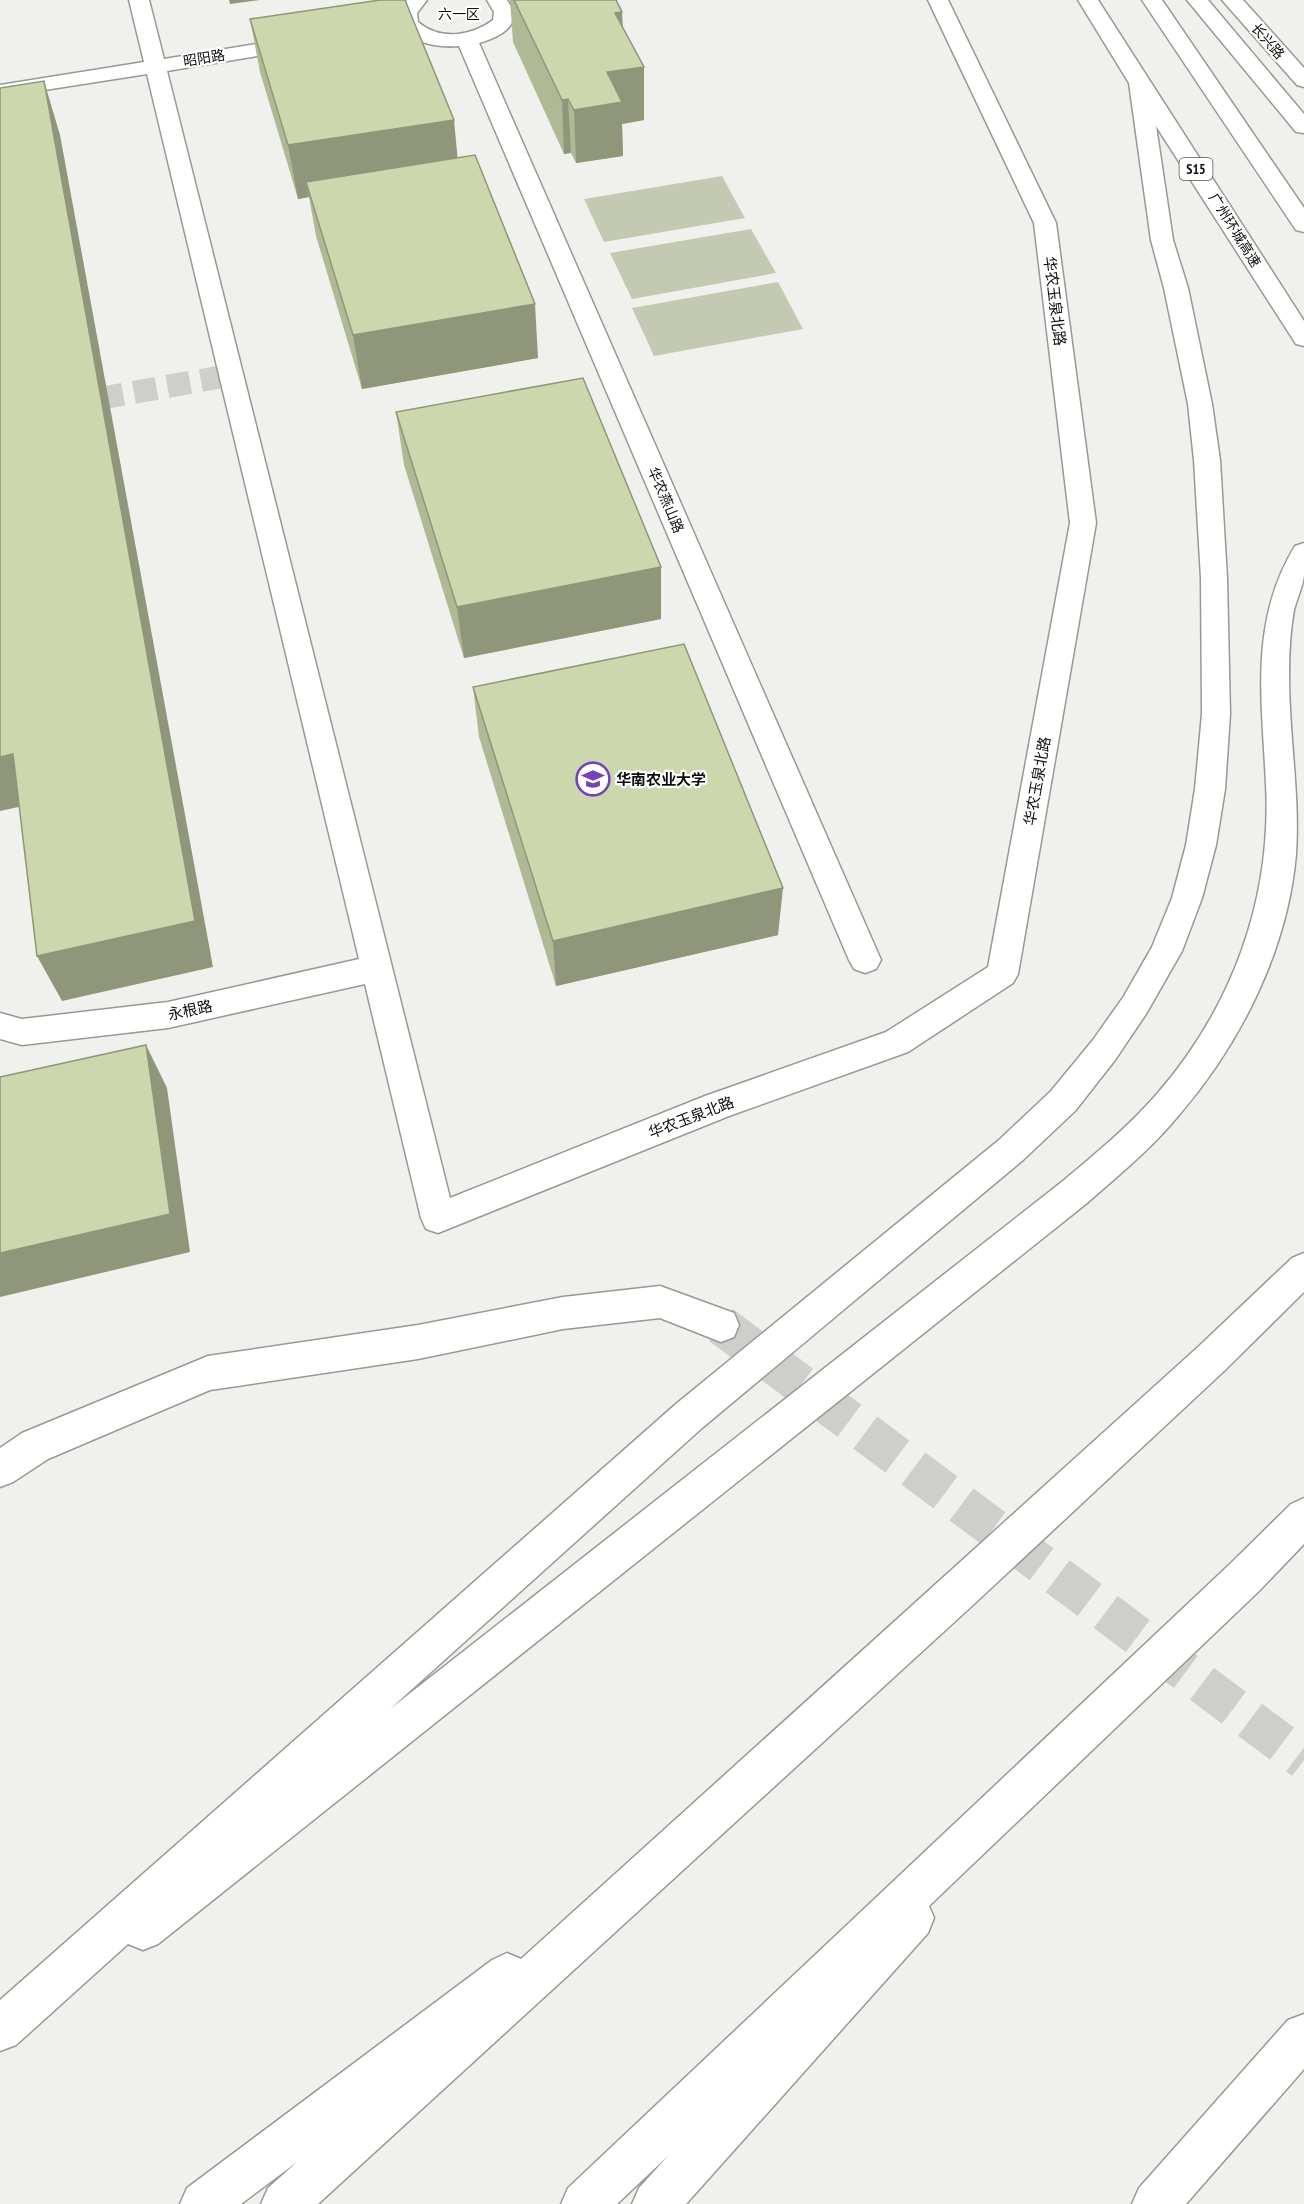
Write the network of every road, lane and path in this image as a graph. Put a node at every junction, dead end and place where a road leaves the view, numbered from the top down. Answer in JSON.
{"nodes":[{"id":1,"x":139,"y":0,"type":"edge"},
{"id":2,"x":417,"y":0,"type":"edge"},
{"id":3,"x":938,"y":0,"type":"edge"},
{"id":4,"x":1088,"y":0,"type":"edge"},
{"id":5,"x":1152,"y":0,"type":"edge"},
{"id":6,"x":1197,"y":0,"type":"edge"},
{"id":7,"x":1232,"y":0,"type":"edge"},
{"id":8,"x":500,"y":3,"type":"edge"},
{"id":9,"x":527,"y":3,"type":"edge"},
{"id":10,"x":408,"y":25,"type":"junction"},
{"id":11,"x":385,"y":29,"type":"edge"},
{"id":12,"x":316,"y":40,"type":"edge"},
{"id":13,"x":467,"y":40,"type":"junction"},
{"id":14,"x":156,"y":66,"type":"junction"},
{"id":15,"x":1304,"y":81,"type":"edge"},
{"id":16,"x":1139,"y":84,"type":"junction"},
{"id":17,"x":0,"y":91,"type":"edge"},
{"id":18,"x":1304,"y":128,"type":"edge"},
{"id":19,"x":1304,"y":225,"type":"edge"},
{"id":20,"x":1304,"y":339,"type":"edge"},
{"id":21,"x":1304,"y":552,"type":"edge"},
{"id":22,"x":865,"y":960,"type":"dead end"},
{"id":23,"x":377,"y":968,"type":"junction"},
{"id":24,"x":0,"y":1026,"type":"edge"},
{"id":25,"x":1304,"y":1269,"type":"edge"},
{"id":26,"x":722,"y":1325,"type":"tunnel mouth"},
{"id":27,"x":0,"y":1469,"type":"edge"},
{"id":28,"x":1304,"y":1517,"type":"edge"},
{"id":29,"x":1088,"y":1724,"type":"junction"},
{"id":30,"x":667,"y":1855,"type":"junction"},
{"id":31,"x":0,"y":2029,"type":"edge"},
{"id":32,"x":1304,"y":2036,"type":"edge"},
{"id":33,"x":0,"y":2043,"type":"edge"},
{"id":34,"x":203,"y":2204,"type":"edge"},
{"id":35,"x":284,"y":2204,"type":"edge"},
{"id":36,"x":584,"y":2204,"type":"edge"},
{"id":37,"x":655,"y":2204,"type":"edge"},
{"id":38,"x":1155,"y":2204,"type":"edge"}],
"edges":[{"from":1,"to":14,"type":"main road"},
{"from":2,"to":10,"type":"main road"},
{"from":3,"to":23,"type":"main road","name":"华农玉泉北路"},
{"from":4,"to":16,"type":"main road","name":"广州环城高速","number":"S15"},
{"from":5,"to":19,"type":"main road"},
{"from":6,"to":18,"type":"main road"},
{"from":7,"to":15,"type":"main road","name":"长兴路"},
{"from":8,"to":9,"type":"main road"},
{"from":8,"to":13,"type":"main road"},
{"from":10,"to":11,"type":"main road"},
{"from":10,"to":13,"type":"main road"},
{"from":12,"to":14,"type":"main road","name":"昭阳路"},
{"from":13,"to":22,"type":"main road","name":"华农燕山路"},
{"from":14,"to":17,"type":"main road","name":"昭阳路"},
{"from":14,"to":23,"type":"main road"},
{"from":16,"to":20,"type":"main road","name":"广州环城高速","number":"S15"},
{"from":16,"to":31,"type":"main road"},
{"from":21,"to":33,"type":"main road"},
{"from":23,"to":24,"type":"main road","name":"永根路"},
{"from":25,"to":30,"type":"main road"},
{"from":26,"to":27,"type":"main road"},
{"from":28,"to":29,"type":"main road"},
{"from":29,"to":36,"type":"main road"},
{"from":29,"to":37,"type":"main road"},
{"from":30,"to":34,"type":"main road"},
{"from":30,"to":35,"type":"main road"},
{"from":32,"to":38,"type":"main road"}]}
